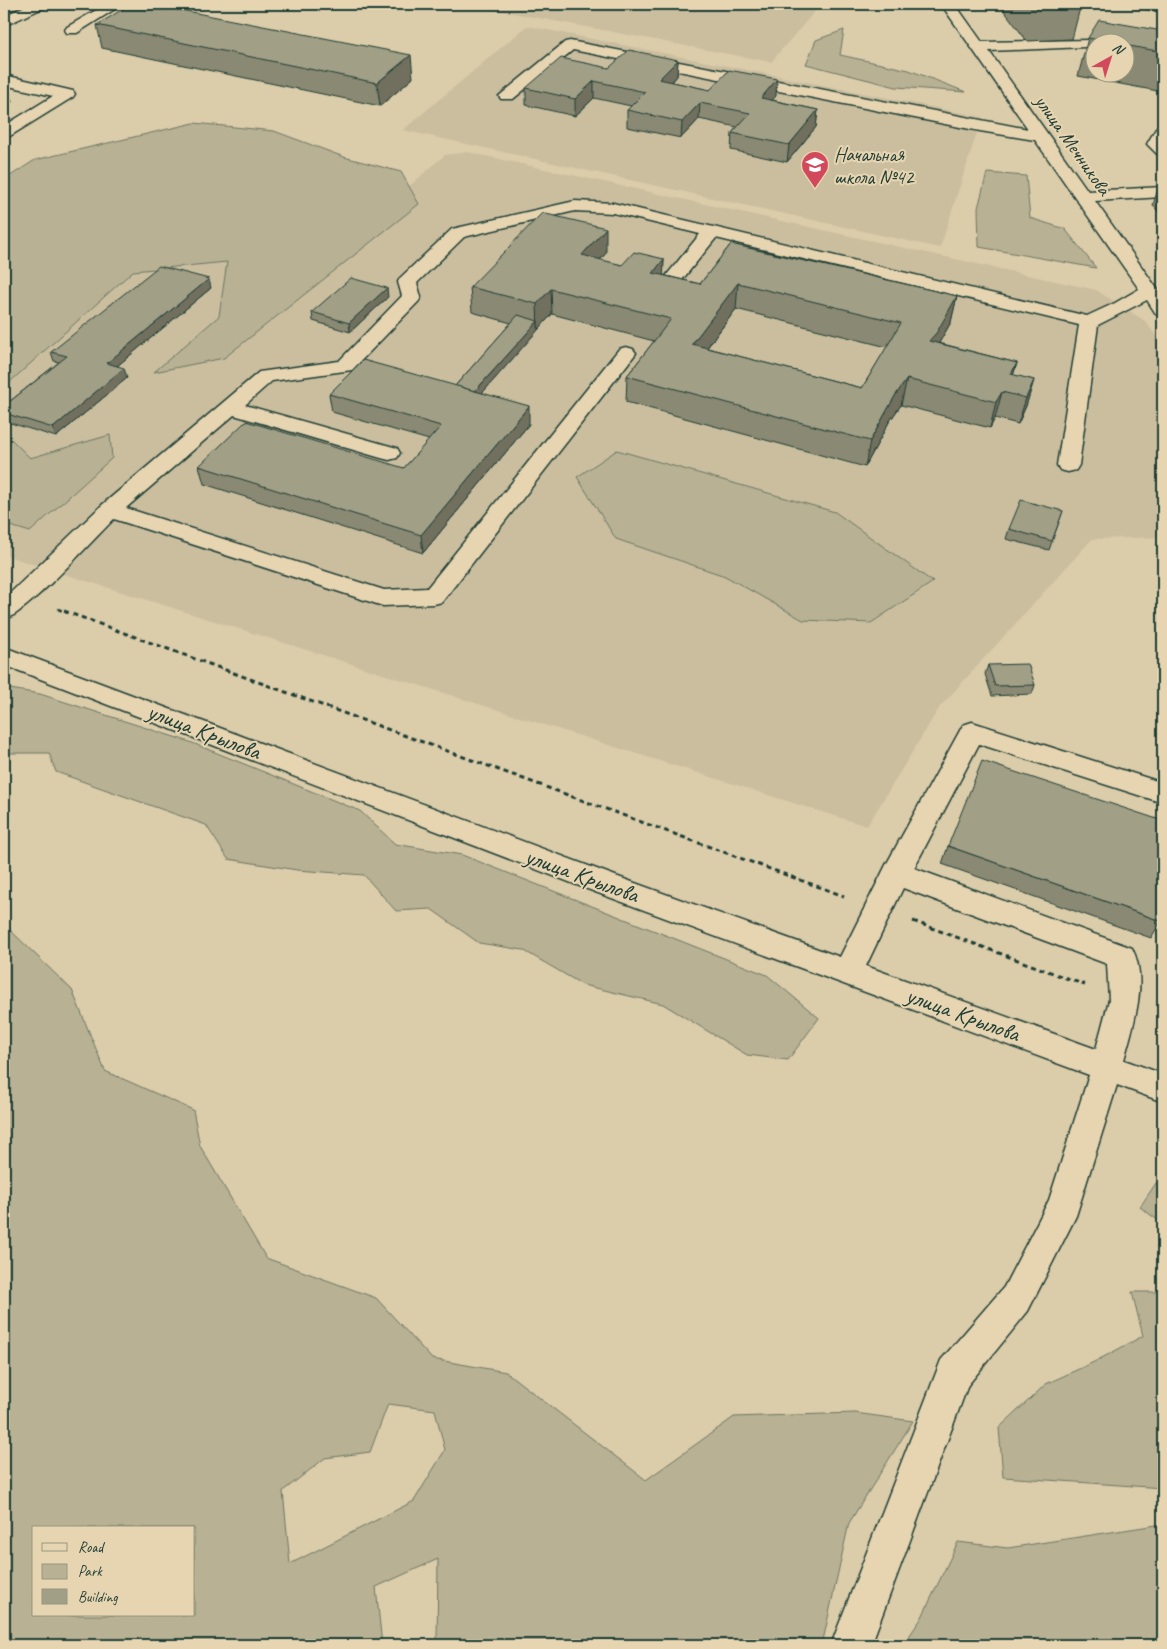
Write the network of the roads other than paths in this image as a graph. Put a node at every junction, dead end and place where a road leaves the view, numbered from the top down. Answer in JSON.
{"nodes":[{"id":1,"x":40,"y":4,"type":"edge"},
{"id":2,"x":100,"y":4,"type":"edge"},
{"id":3,"x":948,"y":4,"type":"edge"},
{"id":4,"x":4,"y":22,"type":"edge"},
{"id":5,"x":1072,"y":27,"type":"dead end"},
{"id":6,"x":72,"y":30,"type":"dead end"},
{"id":7,"x":1084,"y":38,"type":"edge"},
{"id":8,"x":1084,"y":44,"type":"edge"},
{"id":9,"x":978,"y":47,"type":"junction"},
{"id":10,"x":4,"y":80,"type":"edge"},
{"id":11,"x":508,"y":96,"type":"dead end"},
{"id":12,"x":1163,"y":130,"type":"edge"},
{"id":13,"x":4,"y":133,"type":"edge"},
{"id":14,"x":1041,"y":136,"type":"junction"},
{"id":15,"x":1163,"y":150,"type":"edge"},
{"id":16,"x":1163,"y":192,"type":"edge"},
{"id":17,"x":1083,"y":196,"type":"junction"},
{"id":18,"x":712,"y":231,"type":"junction"},
{"id":19,"x":675,"y":276,"type":"edge"},
{"id":20,"x":1149,"y":291,"type":"junction"},
{"id":21,"x":1163,"y":310,"type":"edge"},
{"id":22,"x":1089,"y":322,"type":"junction"},
{"id":23,"x":626,"y":353,"type":"dead end"},
{"id":24,"x":230,"y":407,"type":"junction"},
{"id":25,"x":388,"y":453,"type":"dead end"},
{"id":26,"x":1068,"y":465,"type":"dead end"},
{"id":27,"x":110,"y":510,"type":"junction"},
{"id":28,"x":4,"y":612,"type":"edge"},
{"id":29,"x":4,"y":656,"type":"edge"},
{"id":30,"x":1163,"y":794,"type":"edge"},
{"id":31,"x":896,"y":873,"type":"junction"},
{"id":32,"x":848,"y":972,"type":"junction"},
{"id":33,"x":1108,"y":1068,"type":"junction"},
{"id":34,"x":1163,"y":1088,"type":"edge"},
{"id":35,"x":852,"y":1645,"type":"edge"}],
"edges":[{"from":1,"to":4,"type":"street"},
{"from":2,"to":6,"type":"street"},
{"from":3,"to":9,"type":"street","name":"улица Мечникова"},
{"from":5,"to":7,"type":"street"},
{"from":8,"to":9,"type":"street"},
{"from":9,"to":14,"type":"street","name":"улица Мечникова"},
{"from":10,"to":13,"type":"street"},
{"from":11,"to":14,"type":"street"},
{"from":12,"to":15,"type":"street"},
{"from":14,"to":17,"type":"street","name":"улица Мечникова"},
{"from":16,"to":17,"type":"street"},
{"from":17,"to":20,"type":"street","name":"улица Мечникова"},
{"from":18,"to":19,"type":"street"},
{"from":18,"to":22,"type":"street"},
{"from":18,"to":24,"type":"street"},
{"from":20,"to":21,"type":"street","name":"улица Мечникова"},
{"from":20,"to":22,"type":"street"},
{"from":22,"to":26,"type":"street"},
{"from":23,"to":27,"type":"street"},
{"from":24,"to":25,"type":"street"},
{"from":24,"to":27,"type":"street"},
{"from":27,"to":28,"type":"street"},
{"from":29,"to":32,"type":"street","name":"улица Крылова"},
{"from":30,"to":31,"type":"street"},
{"from":31,"to":32,"type":"street"},
{"from":31,"to":33,"type":"street"},
{"from":32,"to":33,"type":"street","name":"улица Крылова"},
{"from":33,"to":34,"type":"street","name":"улица Крылова"},
{"from":33,"to":35,"type":"street"}]}
